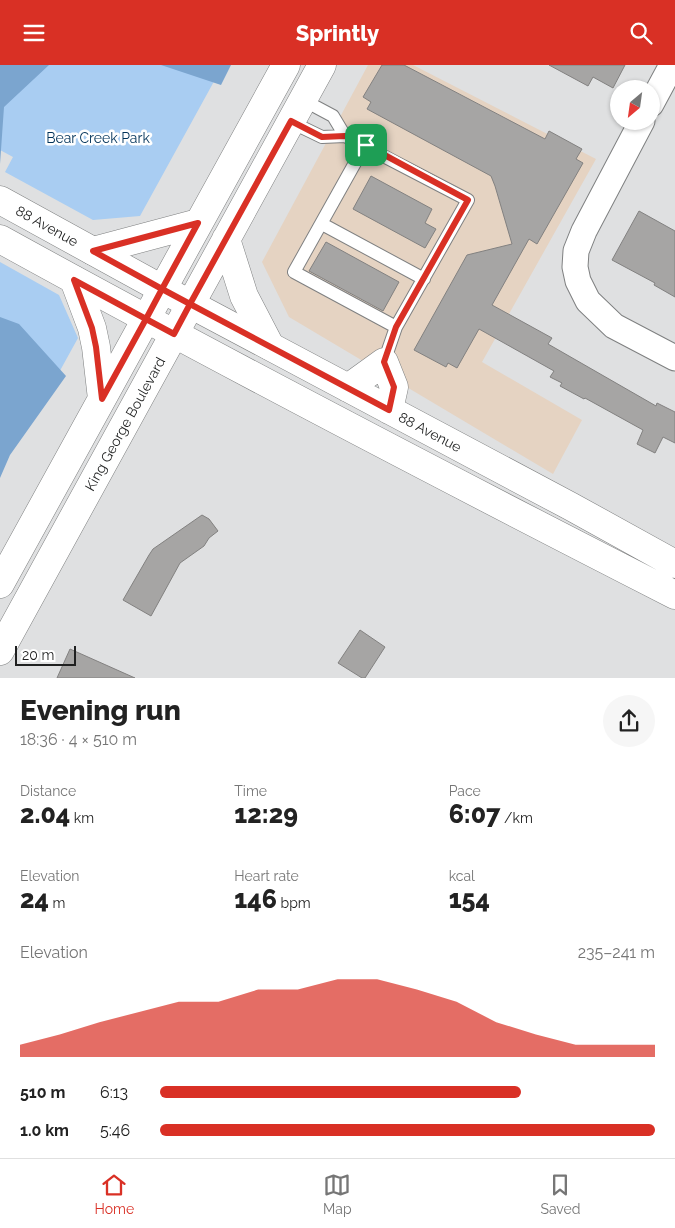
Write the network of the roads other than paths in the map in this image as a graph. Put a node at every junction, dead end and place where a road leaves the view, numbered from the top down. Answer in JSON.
{"nodes":[{"id":1,"x":286,"y":65,"type":"edge"},
{"id":2,"x":322,"y":65,"type":"edge"},
{"id":3,"x":672,"y":65,"type":"edge"},
{"id":4,"x":660,"y":87,"type":"edge"},
{"id":5,"x":297,"y":111,"type":"junction"},
{"id":6,"x":637,"y":130,"type":"edge"},
{"id":7,"x":345,"y":136,"type":"junction"},
{"id":8,"x":366,"y":145,"type":"junction"},
{"id":9,"x":0,"y":200,"type":"edge"},
{"id":10,"x":198,"y":223,"type":"junction"},
{"id":11,"x":322,"y":224,"type":"junction"},
{"id":12,"x":0,"y":239,"type":"edge"},
{"id":13,"x":226,"y":239,"type":"junction"},
{"id":14,"x":93,"y":251,"type":"junction"},
{"id":15,"x":424,"y":279,"type":"junction"},
{"id":16,"x":74,"y":280,"type":"junction"},
{"id":17,"x":162,"y":289,"type":"junction"},
{"id":18,"x":190,"y":304,"type":"junction"},
{"id":19,"x":146,"y":319,"type":"junction"},
{"id":20,"x":396,"y":327,"type":"junction"},
{"id":21,"x":174,"y":334,"type":"junction"},
{"id":22,"x":270,"y":346,"type":"junction"},
{"id":23,"x":675,"y":358,"type":"edge"},
{"id":24,"x":384,"y":362,"type":"junction"},
{"id":25,"x":348,"y":388,"type":"junction"},
{"id":26,"x":102,"y":399,"type":"junction"},
{"id":27,"x":389,"y":410,"type":"junction"},
{"id":28,"x":675,"y":564,"type":"edge"},
{"id":29,"x":0,"y":584,"type":"edge"},
{"id":30,"x":675,"y":595,"type":"edge"},
{"id":31,"x":0,"y":651,"type":"edge"}],
"edges":[{"from":1,"to":10,"type":"main road"},
{"from":2,"to":5,"type":"main road","name":"King George Boulevard"},
{"from":3,"to":4,"type":"street"},
{"from":5,"to":7,"type":"lane"},
{"from":5,"to":7,"type":"lane"},
{"from":5,"to":13,"type":"main road","name":"King George Boulevard"},
{"from":6,"to":23,"type":"street"},
{"from":7,"to":8,"type":"lane"},
{"from":8,"to":11,"type":"lane"},
{"from":8,"to":15,"type":"lane"},
{"from":9,"to":14,"type":"main road","name":"88 Avenue"},
{"from":10,"to":14,"type":"main road"},
{"from":10,"to":17,"type":"main road"},
{"from":11,"to":15,"type":"lane"},
{"from":11,"to":20,"type":"lane"},
{"from":12,"to":16,"type":"main road"},
{"from":13,"to":18,"type":"main road","name":"King George Boulevard"},
{"from":13,"to":22,"type":"main road"},
{"from":14,"to":17,"type":"main road","name":"88 Avenue"},
{"from":15,"to":20,"type":"lane"},
{"from":16,"to":19,"type":"main road"},
{"from":16,"to":26,"type":"main road"},
{"from":17,"to":18,"type":"main road","name":"88 Avenue"},
{"from":17,"to":19,"type":"main road"},
{"from":18,"to":21,"type":"main road","name":"King George Boulevard"},
{"from":18,"to":22,"type":"main road","name":"88 Avenue"},
{"from":19,"to":21,"type":"main road"},
{"from":19,"to":26,"type":"main road"},
{"from":20,"to":24,"type":"lane"},
{"from":21,"to":30,"type":"main road"},
{"from":21,"to":31,"type":"main road","name":"King George Boulevard"},
{"from":22,"to":25,"type":"main road","name":"88 Avenue"},
{"from":24,"to":25,"type":"main road"},
{"from":24,"to":27,"type":"main road"},
{"from":25,"to":27,"type":"main road","name":"88 Avenue"},
{"from":26,"to":29,"type":"main road"},
{"from":27,"to":28,"type":"main road","name":"88 Avenue"}]}
